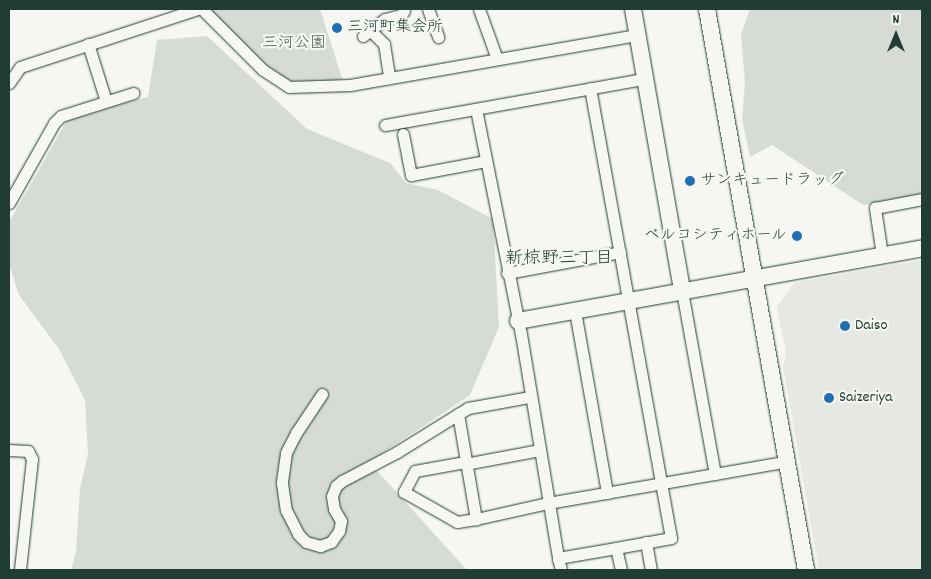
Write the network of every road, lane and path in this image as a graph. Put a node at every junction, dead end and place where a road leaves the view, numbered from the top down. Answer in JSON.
{"nodes":[{"id":1,"x":197,"y":9,"type":"edge"},
{"id":2,"x":202,"y":9,"type":"edge"},
{"id":3,"x":428,"y":9,"type":"edge"},
{"id":4,"x":479,"y":9,"type":"edge"},
{"id":5,"x":633,"y":9,"type":"edge"},
{"id":6,"x":707,"y":9,"type":"edge"},
{"id":7,"x":407,"y":10,"type":"edge"},
{"id":8,"x":637,"y":35,"type":"junction"},
{"id":9,"x":438,"y":37,"type":"dead end"},
{"id":10,"x":88,"y":44,"type":"junction"},
{"id":11,"x":497,"y":59,"type":"junction"},
{"id":12,"x":389,"y":77,"type":"junction"},
{"id":13,"x":644,"y":79,"type":"junction"},
{"id":14,"x":9,"y":83,"type":"edge"},
{"id":15,"x":590,"y":88,"type":"junction"},
{"id":16,"x":134,"y":93,"type":"dead end"},
{"id":17,"x":106,"y":101,"type":"junction"},
{"id":18,"x":476,"y":109,"type":"junction"},
{"id":19,"x":385,"y":125,"type":"dead end"},
{"id":20,"x":403,"y":134,"type":"dead end"},
{"id":21,"x":486,"y":161,"type":"junction"},
{"id":22,"x":922,"y":199,"type":"edge"},
{"id":23,"x":9,"y":203,"type":"edge"},
{"id":24,"x":922,"y":248,"type":"edge"},
{"id":25,"x":620,"y":252,"type":"junction"},
{"id":26,"x":882,"y":255,"type":"junction"},
{"id":27,"x":507,"y":273,"type":"junction"},
{"id":28,"x":755,"y":278,"type":"junction"},
{"id":29,"x":682,"y":291,"type":"junction"},
{"id":30,"x":628,"y":301,"type":"junction"},
{"id":31,"x":575,"y":311,"type":"junction"},
{"id":32,"x":518,"y":321,"type":"junction"},
{"id":33,"x":322,"y":394,"type":"dead end"},
{"id":34,"x":530,"y":397,"type":"junction"},
{"id":35,"x":458,"y":414,"type":"junction"},
{"id":36,"x":9,"y":450,"type":"edge"},
{"id":37,"x":540,"y":450,"type":"junction"},
{"id":38,"x":788,"y":461,"type":"junction"},
{"id":39,"x":465,"y":463,"type":"junction"},
{"id":40,"x":715,"y":474,"type":"junction"},
{"id":41,"x":662,"y":484,"type":"junction"},
{"id":42,"x":607,"y":493,"type":"junction"},
{"id":43,"x":548,"y":503,"type":"junction"},
{"id":44,"x":476,"y":519,"type":"junction"},
{"id":45,"x":646,"y":542,"type":"junction"},
{"id":46,"x":616,"y":548,"type":"junction"},
{"id":47,"x":558,"y":558,"type":"junction"},
{"id":48,"x":20,"y":570,"type":"edge"},
{"id":49,"x":561,"y":570,"type":"edge"},
{"id":50,"x":621,"y":570,"type":"edge"},
{"id":51,"x":651,"y":570,"type":"edge"},
{"id":52,"x":806,"y":570,"type":"edge"}],
"edges":[{"from":1,"to":10,"type":"street"},
{"from":2,"to":12,"type":"street"},
{"from":3,"to":9,"type":"street"},
{"from":4,"to":11,"type":"street"},
{"from":5,"to":8,"type":"street"},
{"from":6,"to":28,"type":"street"},
{"from":7,"to":12,"type":"street"},
{"from":8,"to":11,"type":"street"},
{"from":8,"to":13,"type":"street"},
{"from":10,"to":14,"type":"street"},
{"from":10,"to":17,"type":"street"},
{"from":11,"to":12,"type":"street"},
{"from":13,"to":15,"type":"street"},
{"from":13,"to":29,"type":"street"},
{"from":15,"to":18,"type":"street"},
{"from":15,"to":25,"type":"street"},
{"from":16,"to":17,"type":"street"},
{"from":17,"to":23,"type":"street"},
{"from":18,"to":19,"type":"street"},
{"from":18,"to":21,"type":"street"},
{"from":20,"to":21,"type":"street"},
{"from":21,"to":27,"type":"street"},
{"from":22,"to":26,"type":"street"},
{"from":24,"to":26,"type":"street"},
{"from":25,"to":27,"type":"street"},
{"from":25,"to":30,"type":"street"},
{"from":26,"to":28,"type":"street"},
{"from":27,"to":32,"type":"street"},
{"from":28,"to":29,"type":"street"},
{"from":28,"to":38,"type":"street"},
{"from":29,"to":30,"type":"street"},
{"from":29,"to":40,"type":"street"},
{"from":30,"to":31,"type":"street"},
{"from":30,"to":41,"type":"street"},
{"from":31,"to":32,"type":"street"},
{"from":31,"to":42,"type":"street"},
{"from":32,"to":34,"type":"street"},
{"from":33,"to":35,"type":"street"},
{"from":34,"to":35,"type":"street"},
{"from":34,"to":37,"type":"street"},
{"from":35,"to":39,"type":"street"},
{"from":36,"to":48,"type":"street"},
{"from":37,"to":39,"type":"street"},
{"from":37,"to":43,"type":"street"},
{"from":38,"to":40,"type":"street"},
{"from":38,"to":52,"type":"street"},
{"from":39,"to":44,"type":"street"},
{"from":39,"to":44,"type":"street"},
{"from":40,"to":41,"type":"street"},
{"from":41,"to":42,"type":"street"},
{"from":41,"to":45,"type":"street"},
{"from":42,"to":43,"type":"street"},
{"from":43,"to":44,"type":"street"},
{"from":43,"to":47,"type":"street"},
{"from":45,"to":46,"type":"street"},
{"from":45,"to":51,"type":"street"},
{"from":46,"to":47,"type":"street"},
{"from":46,"to":50,"type":"street"},
{"from":47,"to":49,"type":"street"}]}
